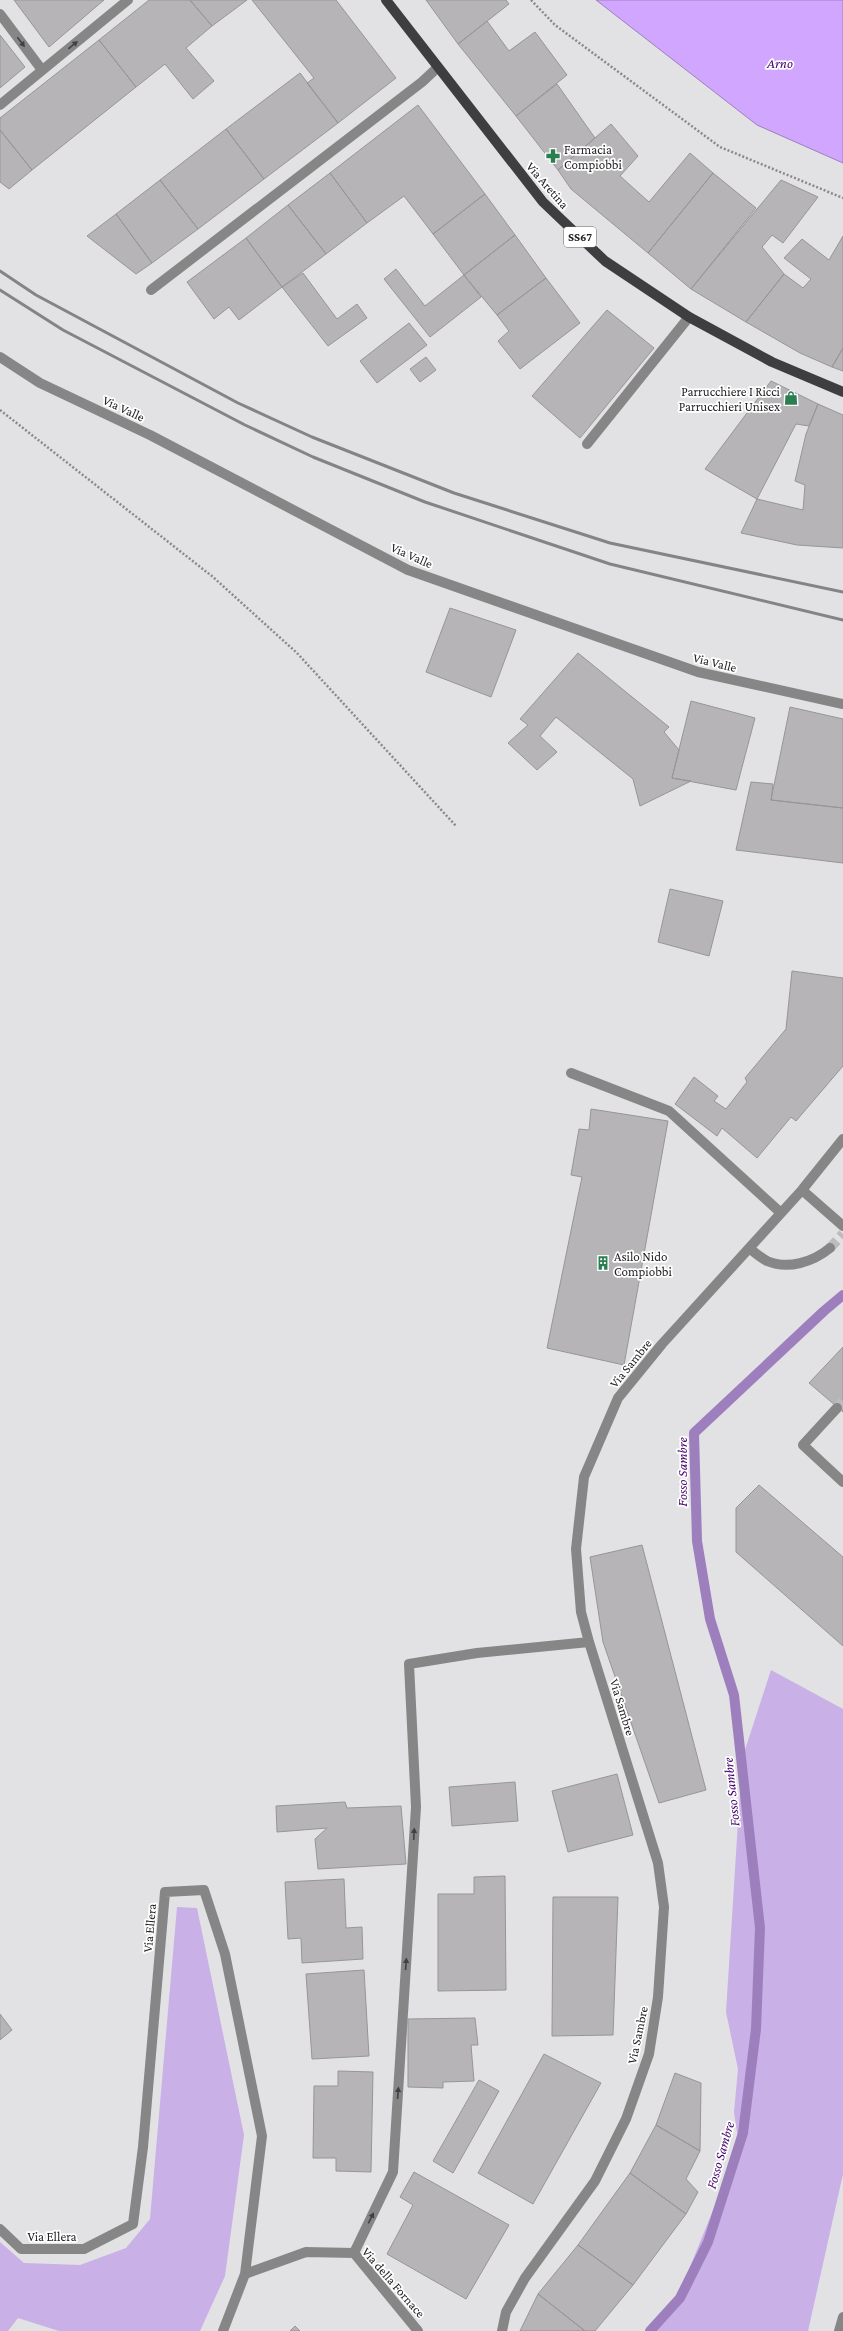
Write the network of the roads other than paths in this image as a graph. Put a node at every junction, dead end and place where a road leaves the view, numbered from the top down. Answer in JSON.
{"nodes":[{"id":1,"x":128,"y":0,"type":"edge"},
{"id":2,"x":386,"y":0,"type":"edge"},
{"id":3,"x":0,"y":14,"type":"edge"},
{"id":4,"x":438,"y":68,"type":"junction"},
{"id":5,"x":42,"y":70,"type":"junction"},
{"id":6,"x":0,"y":105,"type":"edge"},
{"id":7,"x":151,"y":290,"type":"dead end"},
{"id":8,"x":690,"y":317,"type":"junction"},
{"id":9,"x":0,"y":357,"type":"edge"},
{"id":10,"x":843,"y":392,"type":"edge"},
{"id":11,"x":587,"y":444,"type":"dead end"},
{"id":12,"x":843,"y":704,"type":"edge"},
{"id":13,"x":571,"y":1073,"type":"dead end"},
{"id":14,"x":843,"y":1139,"type":"edge"},
{"id":15,"x":802,"y":1190,"type":"junction"},
{"id":16,"x":781,"y":1213,"type":"junction"},
{"id":17,"x":843,"y":1226,"type":"edge"},
{"id":18,"x":748,"y":1248,"type":"junction"},
{"id":19,"x":830,"y":1248,"type":"tunnel mouth"},
{"id":20,"x":837,"y":1408,"type":"tunnel mouth"},
{"id":21,"x":843,"y":1482,"type":"edge"},
{"id":22,"x":589,"y":1642,"type":"junction"},
{"id":23,"x":0,"y":2229,"type":"edge"},
{"id":24,"x":354,"y":2253,"type":"junction"},
{"id":25,"x":244,"y":2274,"type":"junction"},
{"id":26,"x":843,"y":2317,"type":"edge"},
{"id":27,"x":223,"y":2331,"type":"edge"},
{"id":28,"x":418,"y":2331,"type":"edge"},
{"id":29,"x":502,"y":2331,"type":"edge"},
{"id":30,"x":839,"y":2331,"type":"edge"}],
"edges":[{"from":5,"to":1,"type":"street","one_way":true},
{"from":2,"to":4,"type":"main road","name":"Via Aretina","number":"SS67"},
{"from":3,"to":5,"type":"street","one_way":true},
{"from":4,"to":7,"type":"street"},
{"from":4,"to":8,"type":"main road","name":"Via Aretina","number":"SS67"},
{"from":5,"to":6,"type":"street"},
{"from":8,"to":10,"type":"main road","name":"Via Aretina","number":"SS67"},
{"from":8,"to":11,"type":"street"},
{"from":9,"to":12,"type":"street","name":"Via Valle"},
{"from":13,"to":16,"type":"street"},
{"from":14,"to":15,"type":"street","name":"Via Sambre"},
{"from":15,"to":16,"type":"street","name":"Via Sambre"},
{"from":15,"to":17,"type":"street"},
{"from":16,"to":18,"type":"street","name":"Via Sambre"},
{"from":18,"to":19,"type":"street"},
{"from":18,"to":22,"type":"street","name":"Via Sambre"},
{"from":20,"to":21,"type":"street"},
{"from":24,"to":22,"type":"street","one_way":true},
{"from":22,"to":29,"type":"street","name":"Via Sambre"},
{"from":23,"to":25,"type":"street","name":"Via Ellera"},
{"from":24,"to":25,"type":"street","name":"Via della Fornace"},
{"from":24,"to":28,"type":"street","name":"Via della Fornace"},
{"from":25,"to":27,"type":"street"},
{"from":26,"to":30,"type":"street"}]}
